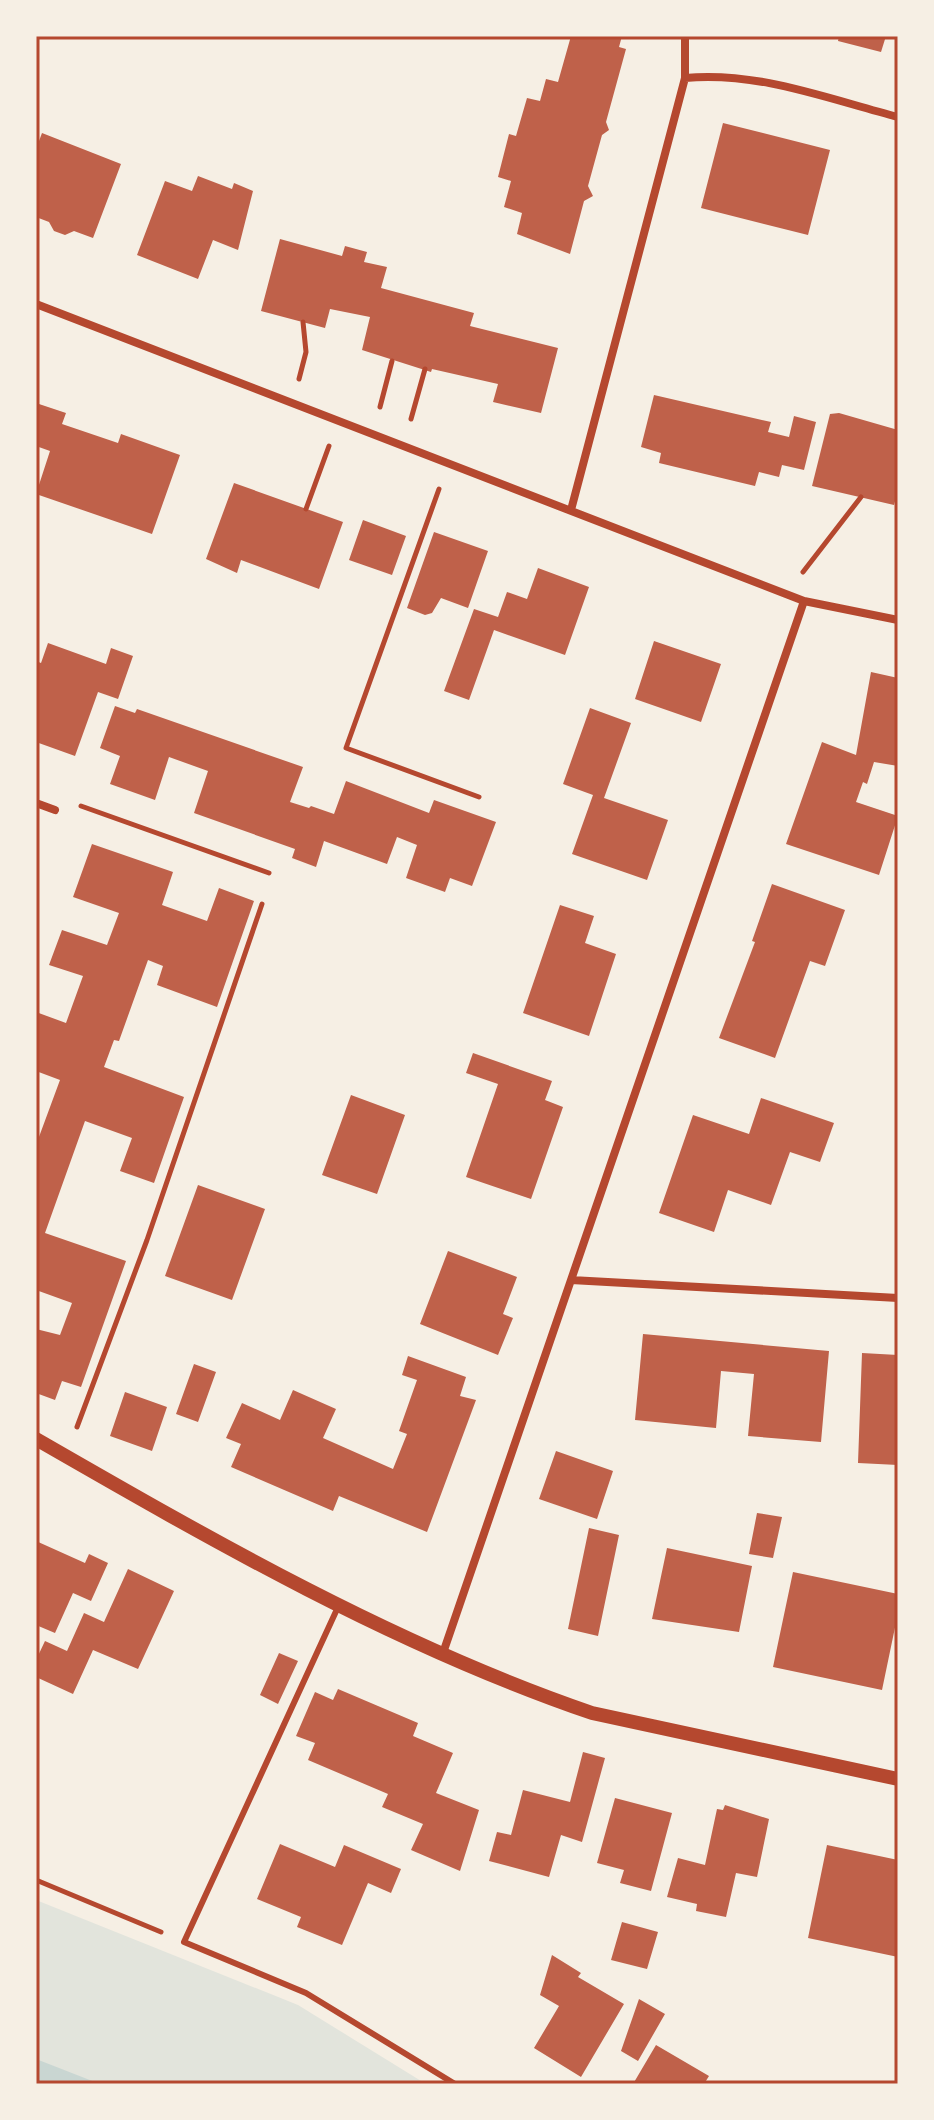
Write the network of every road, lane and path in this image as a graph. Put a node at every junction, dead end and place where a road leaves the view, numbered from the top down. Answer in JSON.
{"nodes":[{"id":1,"x":685,"y":36,"type":"edge"},
{"id":2,"x":685,"y":78,"type":"junction"},
{"id":3,"x":898,"y":117,"type":"edge"},
{"id":4,"x":36,"y":304,"type":"edge"},
{"id":5,"x":303,"y":322,"type":"dead end"},
{"id":6,"x":392,"y":361,"type":"dead end"},
{"id":7,"x":425,"y":369,"type":"dead end"},
{"id":8,"x":292,"y":400,"type":"junction"},
{"id":9,"x":339,"y":419,"type":"junction"},
{"id":10,"x":374,"y":432,"type":"junction"},
{"id":11,"x":404,"y":445,"type":"junction"},
{"id":12,"x":449,"y":462,"type":"junction"},
{"id":13,"x":861,"y":497,"type":"dead end"},
{"id":14,"x":306,"y":509,"type":"dead end"},
{"id":15,"x":571,"y":510,"type":"junction"},
{"id":16,"x":787,"y":594,"type":"junction"},
{"id":17,"x":804,"y":601,"type":"junction"},
{"id":18,"x":898,"y":620,"type":"edge"},
{"id":19,"x":479,"y":797,"type":"dead end"},
{"id":20,"x":36,"y":803,"type":"edge"},
{"id":21,"x":55,"y":810,"type":"joint"},
{"id":22,"x":269,"y":873,"type":"dead end"},
{"id":23,"x":262,"y":904,"type":"dead end"},
{"id":24,"x":571,"y":1280,"type":"junction"},
{"id":25,"x":898,"y":1298,"type":"edge"},
{"id":26,"x":36,"y":1439,"type":"edge"},
{"id":27,"x":66,"y":1456,"type":"junction"},
{"id":28,"x":339,"y":1605,"type":"junction"},
{"id":29,"x":443,"y":1653,"type":"junction"},
{"id":30,"x":898,"y":1779,"type":"edge"},
{"id":31,"x":36,"y":1880,"type":"edge"},
{"id":32,"x":184,"y":1942,"type":"junction"},
{"id":33,"x":455,"y":2084,"type":"edge"}],
"edges":[{"from":1,"to":2,"type":"street"},
{"from":2,"to":3,"type":"street"},
{"from":2,"to":15,"type":"street"},
{"from":4,"to":8,"type":"street"},
{"from":5,"to":8,"type":"path"},
{"from":6,"to":10,"type":"path"},
{"from":7,"to":11,"type":"path"},
{"from":8,"to":9,"type":"street"},
{"from":9,"to":10,"type":"street"},
{"from":9,"to":14,"type":"path"},
{"from":10,"to":11,"type":"street"},
{"from":11,"to":12,"type":"street"},
{"from":12,"to":15,"type":"street"},
{"from":12,"to":19,"type":"path"},
{"from":13,"to":16,"type":"path"},
{"from":15,"to":16,"type":"street"},
{"from":16,"to":17,"type":"street"},
{"from":17,"to":18,"type":"street"},
{"from":17,"to":24,"type":"street"},
{"from":20,"to":21,"type":"street"},
{"from":21,"to":22,"type":"path"},
{"from":23,"to":27,"type":"path"},
{"from":24,"to":25,"type":"street"},
{"from":24,"to":29,"type":"street"},
{"from":26,"to":27,"type":"street"},
{"from":27,"to":28,"type":"street"},
{"from":28,"to":29,"type":"street"},
{"from":28,"to":32,"type":"lane"},
{"from":29,"to":30,"type":"street"},
{"from":31,"to":32,"type":"path"},
{"from":32,"to":33,"type":"lane"}]}
